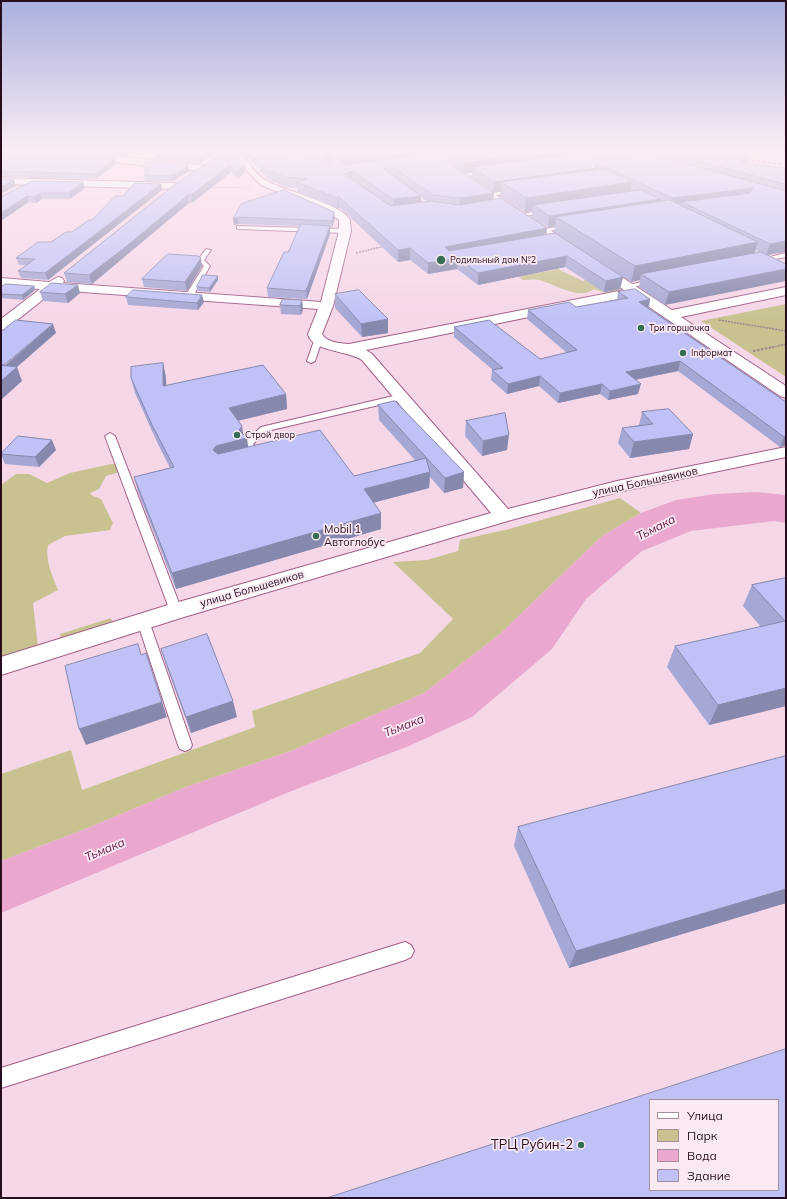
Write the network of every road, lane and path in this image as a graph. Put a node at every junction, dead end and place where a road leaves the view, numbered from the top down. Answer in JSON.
{"nodes":[{"id":1,"x":323,"y":208,"type":"edge"},
{"id":2,"x":506,"y":208,"type":"edge"},
{"id":3,"x":554,"y":210,"type":"edge"},
{"id":4,"x":520,"y":215,"type":"junction"},
{"id":5,"x":577,"y":225,"type":"edge"},
{"id":6,"x":240,"y":227,"type":"dead end"},
{"id":7,"x":345,"y":231,"type":"junction"},
{"id":8,"x":549,"y":237,"type":"junction"},
{"id":9,"x":389,"y":245,"type":"edge"},
{"id":10,"x":208,"y":250,"type":"dead end"},
{"id":11,"x":786,"y":255,"type":"edge"},
{"id":12,"x":338,"y":258,"type":"junction"},
{"id":13,"x":761,"y":258,"type":"edge"},
{"id":14,"x":68,"y":274,"type":"edge"},
{"id":15,"x":663,"y":279,"type":"edge"},
{"id":16,"x":1,"y":282,"type":"edge"},
{"id":17,"x":53,"y":285,"type":"junction"},
{"id":18,"x":631,"y":289,"type":"junction"},
{"id":19,"x":786,"y":292,"type":"edge"},
{"id":20,"x":189,"y":296,"type":"junction"},
{"id":21,"x":326,"y":306,"type":"junction"},
{"id":22,"x":670,"y":315,"type":"junction"},
{"id":23,"x":1,"y":326,"type":"edge"},
{"id":24,"x":318,"y":340,"type":"junction"},
{"id":25,"x":786,"y":344,"type":"edge"},
{"id":26,"x":352,"y":348,"type":"junction"},
{"id":27,"x":731,"y":356,"type":"junction"},
{"id":28,"x":311,"y":361,"type":"dead end"},
{"id":29,"x":786,"y":393,"type":"edge"},
{"id":30,"x":402,"y":397,"type":"junction"},
{"id":31,"x":110,"y":436,"type":"dead end"},
{"id":32,"x":786,"y":452,"type":"edge"},
{"id":33,"x":243,"y":459,"type":"edge"},
{"id":34,"x":504,"y":516,"type":"junction"},
{"id":35,"x":176,"y":611,"type":"junction"},
{"id":36,"x":144,"y":621,"type":"junction"},
{"id":37,"x":1,"y":666,"type":"edge"},
{"id":38,"x":184,"y":745,"type":"dead end"},
{"id":39,"x":405,"y":951,"type":"dead end"},
{"id":40,"x":1,"y":1078,"type":"edge"}],
"edges":[{"from":1,"to":7,"type":"street"},
{"from":2,"to":4,"type":"street"},
{"from":3,"to":4,"type":"lane"},
{"from":4,"to":8,"type":"street"},
{"from":5,"to":8,"type":"lane"},
{"from":6,"to":7,"type":"lane"},
{"from":7,"to":12,"type":"street"},
{"from":8,"to":18,"type":"street"},
{"from":9,"to":12,"type":"path"},
{"from":10,"to":20,"type":"lane"},
{"from":11,"to":13,"type":"lane"},
{"from":12,"to":21,"type":"street"},
{"from":14,"to":17,"type":"street"},
{"from":15,"to":18,"type":"lane"},
{"from":16,"to":17,"type":"street"},
{"from":17,"to":20,"type":"street"},
{"from":17,"to":23,"type":"street"},
{"from":18,"to":22,"type":"street"},
{"from":18,"to":26,"type":"street"},
{"from":19,"to":22,"type":"street"},
{"from":20,"to":21,"type":"street"},
{"from":21,"to":24,"type":"street"},
{"from":22,"to":27,"type":"street"},
{"from":24,"to":26,"type":"street"},
{"from":24,"to":28,"type":"lane"},
{"from":25,"to":27,"type":"path"},
{"from":26,"to":30,"type":"street"},
{"from":27,"to":29,"type":"street"},
{"from":30,"to":33,"type":"lane"},
{"from":30,"to":34,"type":"street"},
{"from":31,"to":35,"type":"lane"},
{"from":32,"to":34,"type":"street","name":"улица Большевиков"},
{"from":34,"to":35,"type":"street","name":"улица Большевиков"},
{"from":35,"to":36,"type":"street","name":"улица Большевиков"},
{"from":36,"to":37,"type":"street","name":"улица Большевиков"},
{"from":36,"to":38,"type":"lane"},
{"from":39,"to":40,"type":"lane"}]}
